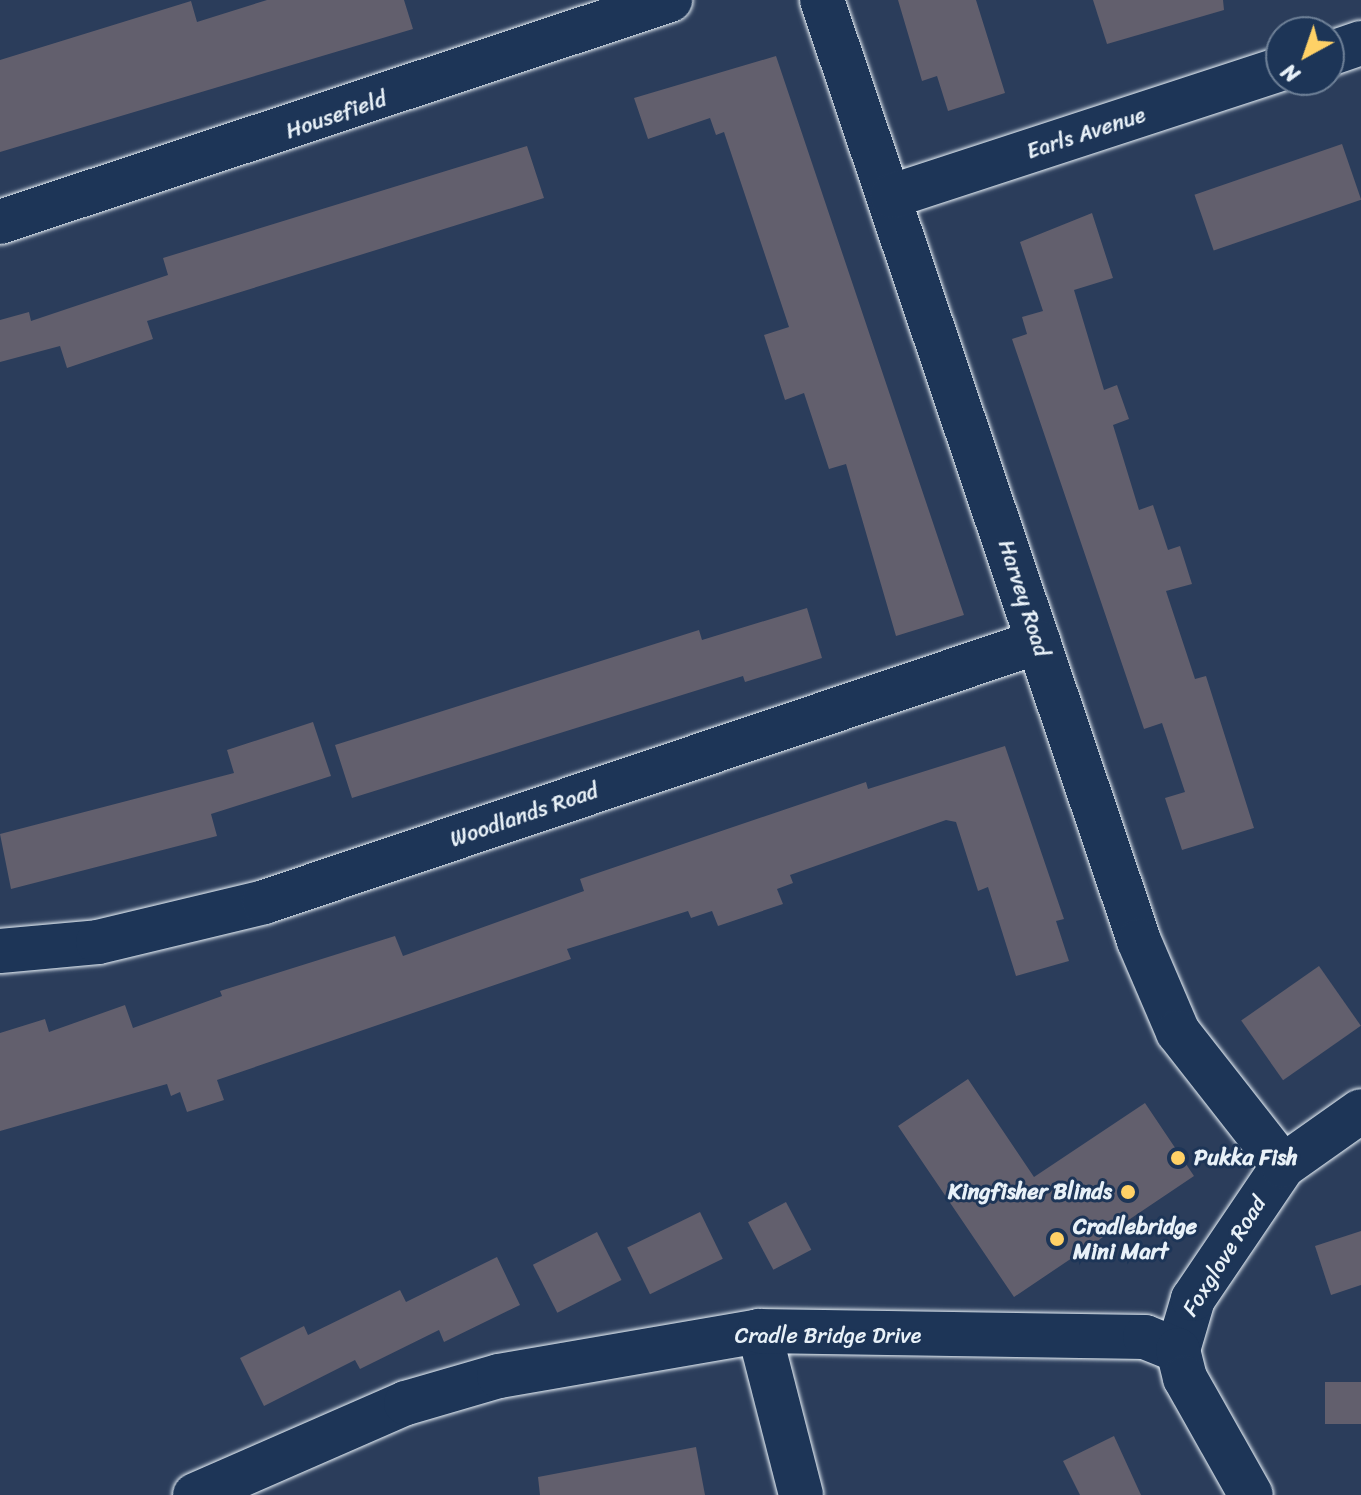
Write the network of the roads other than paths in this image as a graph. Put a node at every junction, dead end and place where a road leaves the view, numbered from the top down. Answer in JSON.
{"nodes":[{"id":1,"x":670,"y":0,"type":"edge"},
{"id":2,"x":822,"y":0,"type":"edge"},
{"id":3,"x":1265,"y":74,"type":"edge"},
{"id":4,"x":892,"y":196,"type":"junction"},
{"id":5,"x":0,"y":222,"type":"edge"},
{"id":6,"x":1038,"y":642,"type":"junction"},
{"id":7,"x":0,"y":951,"type":"edge"},
{"id":8,"x":1361,"y":1111,"type":"edge"},
{"id":9,"x":1283,"y":1166,"type":"junction"},
{"id":10,"x":759,"y":1331,"type":"junction"},
{"id":11,"x":1178,"y":1350,"type":"junction"},
{"id":12,"x":195,"y":1495,"type":"edge"},
{"id":13,"x":801,"y":1495,"type":"edge"},
{"id":14,"x":1251,"y":1495,"type":"edge"}],
"edges":[{"from":1,"to":5,"type":"street","name":"Housefield"},
{"from":2,"to":4,"type":"street","name":"Harvey Road"},
{"from":3,"to":4,"type":"street","name":"Earls Avenue"},
{"from":4,"to":6,"type":"street","name":"Harvey Road"},
{"from":6,"to":7,"type":"street","name":"Woodlands Road"},
{"from":6,"to":9,"type":"street","name":"Harvey Road"},
{"from":8,"to":9,"type":"street","name":"Foxglove Road"},
{"from":9,"to":11,"type":"street","name":"Foxglove Road"},
{"from":10,"to":11,"type":"street","name":"Cradle Bridge Drive"},
{"from":10,"to":12,"type":"street","name":"Cradle Bridge Drive"},
{"from":10,"to":13,"type":"street"},
{"from":11,"to":14,"type":"street"}]}
